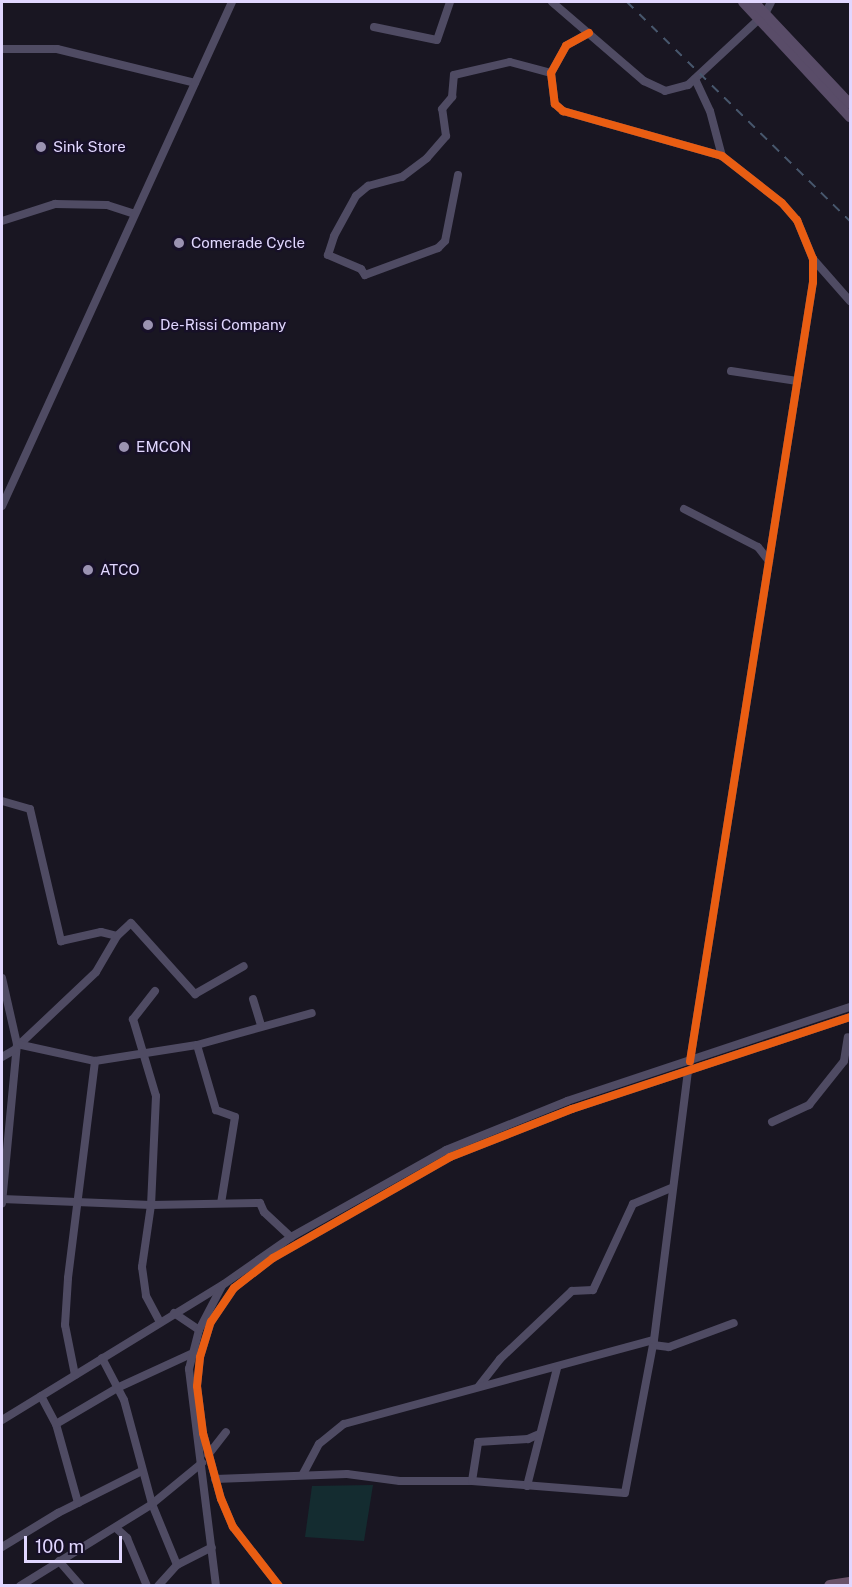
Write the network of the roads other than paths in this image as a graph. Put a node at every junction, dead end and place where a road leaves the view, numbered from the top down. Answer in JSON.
{"nodes":[{"id":1,"x":232,"y":2,"type":"edge"},
{"id":2,"x":450,"y":2,"type":"edge"},
{"id":3,"x":552,"y":2,"type":"edge"},
{"id":4,"x":743,"y":2,"type":"edge"},
{"id":5,"x":754,"y":2,"type":"edge"},
{"id":6,"x":771,"y":2,"type":"edge"},
{"id":7,"x":762,"y":16,"type":"junction"},
{"id":8,"x":374,"y":27,"type":"dead end"},
{"id":9,"x":589,"y":33,"type":"junction"},
{"id":10,"x":2,"y":49,"type":"edge"},
{"id":11,"x":551,"y":73,"type":"junction"},
{"id":12,"x":695,"y":79,"type":"junction"},
{"id":13,"x":195,"y":83,"type":"junction"},
{"id":14,"x":835,"y":93,"type":"junction"},
{"id":15,"x":850,"y":104,"type":"edge"},
{"id":16,"x":850,"y":117,"type":"edge"},
{"id":17,"x":722,"y":156,"type":"junction"},
{"id":18,"x":458,"y":175,"type":"dead end"},
{"id":19,"x":134,"y":214,"type":"junction"},
{"id":20,"x":2,"y":221,"type":"edge"},
{"id":21,"x":813,"y":259,"type":"junction"},
{"id":22,"x":850,"y":301,"type":"edge"},
{"id":23,"x":731,"y":371,"type":"dead end"},
{"id":24,"x":797,"y":381,"type":"junction"},
{"id":25,"x":2,"y":506,"type":"edge"},
{"id":26,"x":684,"y":509,"type":"dead end"},
{"id":27,"x":773,"y":538,"type":"junction"},
{"id":28,"x":758,"y":547,"type":"junction"},
{"id":29,"x":769,"y":561,"type":"junction"},
{"id":30,"x":2,"y":801,"type":"edge"},
{"id":31,"x":117,"y":936,"type":"junction"},
{"id":32,"x":244,"y":966,"type":"dead end"},
{"id":33,"x":2,"y":978,"type":"edge"},
{"id":34,"x":3,"y":988,"type":"edge"},
{"id":35,"x":155,"y":992,"type":"dead end"},
{"id":36,"x":253,"y":999,"type":"dead end"},
{"id":37,"x":850,"y":1007,"type":"edge"},
{"id":38,"x":312,"y":1012,"type":"dead end"},
{"id":39,"x":846,"y":1019,"type":"edge"},
{"id":40,"x":805,"y":1023,"type":"junction"},
{"id":41,"x":261,"y":1025,"type":"junction"},
{"id":42,"x":807,"y":1032,"type":"junction"},
{"id":43,"x":849,"y":1038,"type":"edge"},
{"id":44,"x":197,"y":1045,"type":"junction"},
{"id":45,"x":18,"y":1046,"type":"junction"},
{"id":46,"x":143,"y":1051,"type":"junction"},
{"id":47,"x":2,"y":1057,"type":"edge"},
{"id":48,"x":95,"y":1061,"type":"junction"},
{"id":49,"x":690,"y":1061,"type":"junction"},
{"id":50,"x":688,"y":1072,"type":"junction"},
{"id":51,"x":772,"y":1122,"type":"dead end"},
{"id":52,"x":671,"y":1188,"type":"junction"},
{"id":53,"x":2,"y":1199,"type":"edge"},
{"id":54,"x":78,"y":1201,"type":"junction"},
{"id":55,"x":221,"y":1203,"type":"junction"},
{"id":56,"x":2,"y":1205,"type":"edge"},
{"id":57,"x":151,"y":1205,"type":"junction"},
{"id":58,"x":291,"y":1237,"type":"junction"},
{"id":59,"x":224,"y":1284,"type":"junction"},
{"id":60,"x":174,"y":1313,"type":"junction"},
{"id":61,"x":160,"y":1322,"type":"junction"},
{"id":62,"x":734,"y":1323,"type":"dead end"},
{"id":63,"x":199,"y":1330,"type":"junction"},
{"id":64,"x":653,"y":1342,"type":"junction"},
{"id":65,"x":191,"y":1354,"type":"junction"},
{"id":66,"x":102,"y":1358,"type":"junction"},
{"id":67,"x":500,"y":1359,"type":"junction"},
{"id":68,"x":557,"y":1368,"type":"junction"},
{"id":69,"x":75,"y":1374,"type":"junction"},
{"id":70,"x":510,"y":1377,"type":"junction"},
{"id":71,"x":478,"y":1386,"type":"junction"},
{"id":72,"x":117,"y":1388,"type":"junction"},
{"id":73,"x":41,"y":1396,"type":"junction"},
{"id":74,"x":196,"y":1413,"type":"junction"},
{"id":75,"x":2,"y":1420,"type":"edge"},
{"id":76,"x":56,"y":1424,"type":"junction"},
{"id":77,"x":226,"y":1432,"type":"dead end"},
{"id":78,"x":539,"y":1434,"type":"junction"},
{"id":79,"x":209,"y":1460,"type":"junction"},
{"id":80,"x":199,"y":1463,"type":"junction"},
{"id":81,"x":142,"y":1471,"type":"junction"},
{"id":82,"x":303,"y":1474,"type":"junction"},
{"id":83,"x":215,"y":1479,"type":"junction"},
{"id":84,"x":472,"y":1481,"type":"junction"},
{"id":85,"x":527,"y":1486,"type":"junction"},
{"id":86,"x":78,"y":1503,"type":"junction"},
{"id":87,"x":152,"y":1504,"type":"junction"},
{"id":88,"x":116,"y":1528,"type":"junction"},
{"id":89,"x":2,"y":1547,"type":"edge"},
{"id":90,"x":212,"y":1547,"type":"junction"},
{"id":91,"x":59,"y":1561,"type":"junction"},
{"id":92,"x":177,"y":1565,"type":"junction"},
{"id":93,"x":850,"y":1583,"type":"edge"},
{"id":94,"x":81,"y":1585,"type":"edge"},
{"id":95,"x":20,"y":1586,"type":"edge"},
{"id":96,"x":147,"y":1586,"type":"edge"},
{"id":97,"x":158,"y":1586,"type":"edge"},
{"id":98,"x":216,"y":1586,"type":"edge"},
{"id":99,"x":279,"y":1586,"type":"edge"},
{"id":100,"x":830,"y":1586,"type":"edge"}],
"edges":[{"from":1,"to":13,"type":"street"},
{"from":2,"to":8,"type":"street"},
{"from":3,"to":9,"type":"street"},
{"from":4,"to":7,"type":"main road"},
{"from":5,"to":7,"type":"main road"},
{"from":6,"to":7,"type":"street"},
{"from":7,"to":12,"type":"street"},
{"from":7,"to":14,"type":"main road"},
{"from":9,"to":11,"type":"street"},
{"from":9,"to":12,"type":"street"},
{"from":10,"to":13,"type":"street"},
{"from":11,"to":17,"type":"street"},
{"from":11,"to":18,"type":"street"},
{"from":12,"to":17,"type":"street"},
{"from":13,"to":19,"type":"street"},
{"from":14,"to":15,"type":"main road"},
{"from":14,"to":16,"type":"main road"},
{"from":17,"to":21,"type":"street"},
{"from":19,"to":20,"type":"street"},
{"from":19,"to":25,"type":"street"},
{"from":21,"to":22,"type":"street"},
{"from":21,"to":24,"type":"street"},
{"from":23,"to":24,"type":"street"},
{"from":24,"to":27,"type":"street"},
{"from":26,"to":28,"type":"street"},
{"from":27,"to":28,"type":"street"},
{"from":27,"to":29,"type":"street"},
{"from":28,"to":29,"type":"street"},
{"from":29,"to":49,"type":"street"},
{"from":30,"to":31,"type":"street"},
{"from":31,"to":32,"type":"street"},
{"from":31,"to":45,"type":"street"},
{"from":33,"to":34,"type":"street"},
{"from":34,"to":45,"type":"street"},
{"from":35,"to":46,"type":"street"},
{"from":36,"to":41,"type":"street"},
{"from":37,"to":40,"type":"street"},
{"from":38,"to":41,"type":"street"},
{"from":39,"to":42,"type":"street"},
{"from":39,"to":43,"type":"street"},
{"from":40,"to":42,"type":"street"},
{"from":40,"to":49,"type":"street"},
{"from":41,"to":44,"type":"street"},
{"from":42,"to":50,"type":"street"},
{"from":43,"to":51,"type":"street"},
{"from":44,"to":46,"type":"street"},
{"from":44,"to":55,"type":"street"},
{"from":45,"to":47,"type":"street"},
{"from":45,"to":48,"type":"street"},
{"from":45,"to":53,"type":"street"},
{"from":46,"to":48,"type":"street"},
{"from":46,"to":57,"type":"street"},
{"from":48,"to":54,"type":"street"},
{"from":49,"to":58,"type":"street"},
{"from":50,"to":52,"type":"street"},
{"from":50,"to":74,"type":"street"},
{"from":52,"to":64,"type":"street"},
{"from":52,"to":67,"type":"street"},
{"from":53,"to":54,"type":"street"},
{"from":53,"to":56,"type":"street"},
{"from":54,"to":57,"type":"street"},
{"from":54,"to":69,"type":"street"},
{"from":55,"to":57,"type":"street"},
{"from":55,"to":58,"type":"street"},
{"from":57,"to":61,"type":"street"},
{"from":58,"to":59,"type":"street"},
{"from":59,"to":60,"type":"street"},
{"from":59,"to":63,"type":"street"},
{"from":60,"to":61,"type":"street"},
{"from":60,"to":63,"type":"street"},
{"from":61,"to":66,"type":"street"},
{"from":62,"to":64,"type":"street"},
{"from":63,"to":65,"type":"street"},
{"from":64,"to":68,"type":"street"},
{"from":64,"to":85,"type":"street"},
{"from":65,"to":72,"type":"street"},
{"from":65,"to":74,"type":"street"},
{"from":66,"to":69,"type":"street"},
{"from":66,"to":72,"type":"street"},
{"from":67,"to":70,"type":"street"},
{"from":67,"to":71,"type":"street"},
{"from":68,"to":70,"type":"street"},
{"from":68,"to":78,"type":"street"},
{"from":69,"to":73,"type":"street"},
{"from":70,"to":71,"type":"street"},
{"from":71,"to":82,"type":"street"},
{"from":72,"to":76,"type":"street"},
{"from":72,"to":81,"type":"street"},
{"from":73,"to":75,"type":"street"},
{"from":73,"to":76,"type":"street"},
{"from":74,"to":79,"type":"street"},
{"from":74,"to":80,"type":"street"},
{"from":76,"to":86,"type":"street"},
{"from":77,"to":79,"type":"street"},
{"from":78,"to":84,"type":"street"},
{"from":78,"to":85,"type":"street"},
{"from":79,"to":80,"type":"street"},
{"from":79,"to":83,"type":"street"},
{"from":80,"to":87,"type":"street"},
{"from":80,"to":90,"type":"street"},
{"from":81,"to":86,"type":"street"},
{"from":81,"to":87,"type":"street"},
{"from":82,"to":83,"type":"street"},
{"from":82,"to":84,"type":"street"},
{"from":83,"to":99,"type":"street"},
{"from":84,"to":85,"type":"street"},
{"from":86,"to":89,"type":"street"},
{"from":87,"to":88,"type":"street"},
{"from":87,"to":92,"type":"street"},
{"from":88,"to":91,"type":"street"},
{"from":88,"to":96,"type":"street"},
{"from":90,"to":92,"type":"street"},
{"from":90,"to":98,"type":"street"},
{"from":91,"to":94,"type":"street"},
{"from":91,"to":95,"type":"street"},
{"from":92,"to":97,"type":"street"},
{"from":93,"to":100,"type":"highway"}]}
